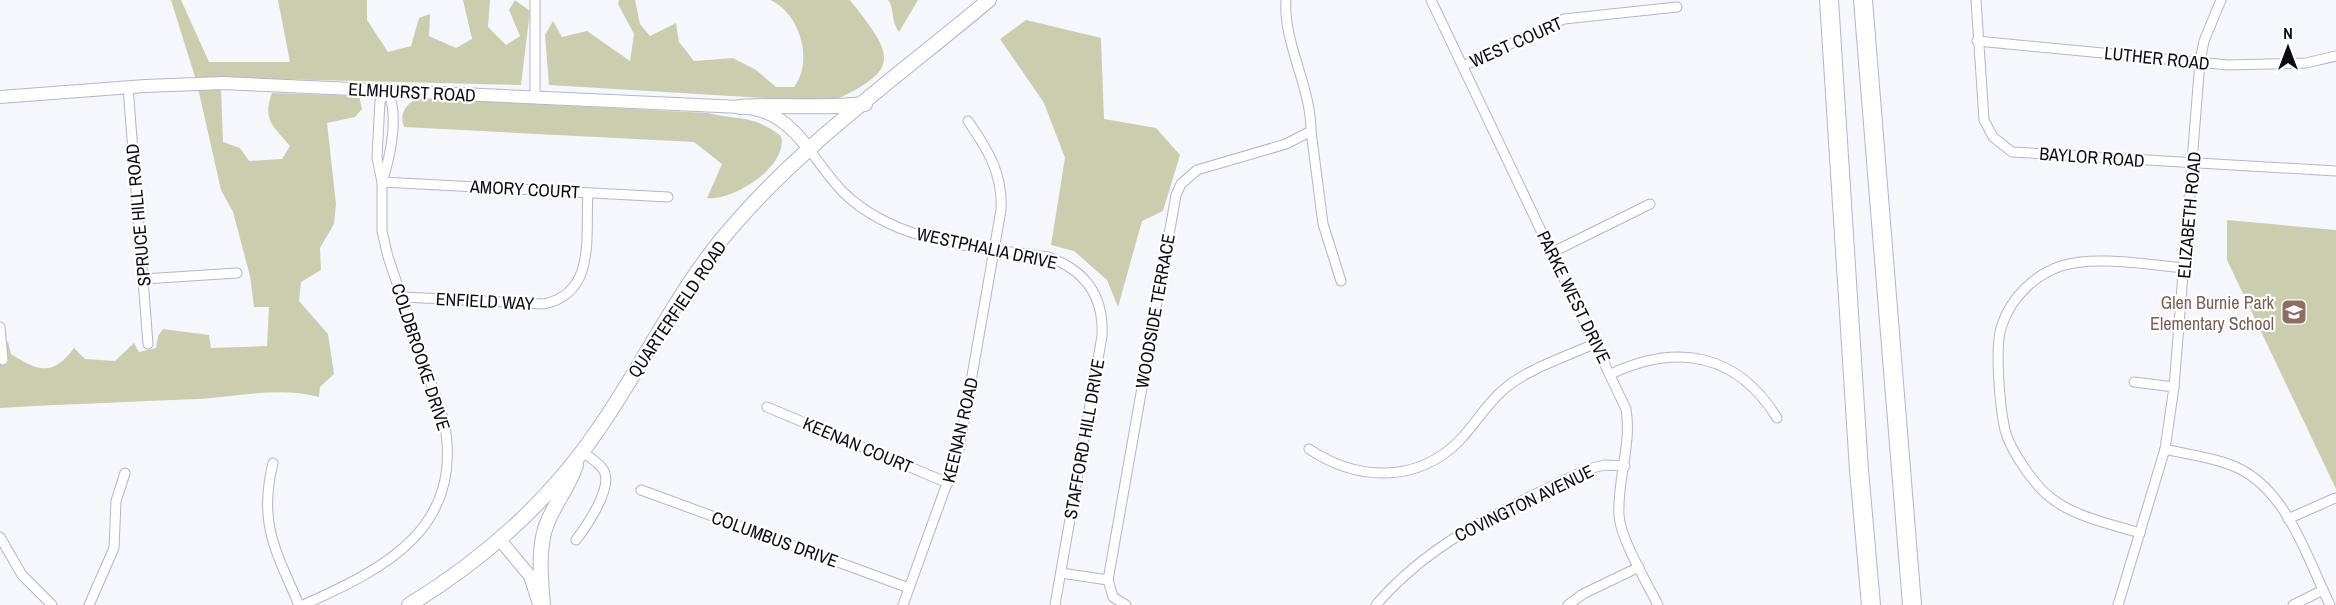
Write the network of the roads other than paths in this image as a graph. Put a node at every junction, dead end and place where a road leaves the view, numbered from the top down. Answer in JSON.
{"nodes":[{"id":1,"x":535,"y":0,"type":"edge"},
{"id":2,"x":989,"y":0,"type":"edge"},
{"id":3,"x":1286,"y":0,"type":"edge"},
{"id":4,"x":1431,"y":0,"type":"edge"},
{"id":5,"x":1823,"y":0,"type":"edge"},
{"id":6,"x":1829,"y":0,"type":"edge"},
{"id":7,"x":1863,"y":0,"type":"edge"},
{"id":8,"x":1873,"y":0,"type":"edge"},
{"id":9,"x":1976,"y":0,"type":"edge"},
{"id":10,"x":2221,"y":0,"type":"edge"},
{"id":11,"x":1677,"y":7,"type":"dead end"},
{"id":12,"x":1977,"y":41,"type":"junction"},
{"id":13,"x":2336,"y":56,"type":"edge"},
{"id":14,"x":2200,"y":61,"type":"junction"},
{"id":15,"x":1463,"y":66,"type":"junction"},
{"id":16,"x":128,"y":87,"type":"junction"},
{"id":17,"x":387,"y":91,"type":"junction"},
{"id":18,"x":0,"y":97,"type":"edge"},
{"id":19,"x":535,"y":98,"type":"junction"},
{"id":20,"x":865,"y":104,"type":"junction"},
{"id":21,"x":740,"y":107,"type":"junction"},
{"id":22,"x":1836,"y":115,"type":"junction"},
{"id":23,"x":968,"y":121,"type":"dead end"},
{"id":24,"x":1311,"y":131,"type":"junction"},
{"id":25,"x":809,"y":149,"type":"junction"},
{"id":26,"x":2193,"y":164,"type":"junction"},
{"id":27,"x":2336,"y":171,"type":"edge"},
{"id":28,"x":382,"y":182,"type":"junction"},
{"id":29,"x":588,"y":193,"type":"junction"},
{"id":30,"x":668,"y":197,"type":"dead end"},
{"id":31,"x":1650,"y":204,"type":"dead end"},
{"id":32,"x":1883,"y":232,"type":"junction"},
{"id":33,"x":994,"y":249,"type":"junction"},
{"id":34,"x":1553,"y":252,"type":"junction"},
{"id":35,"x":2185,"y":268,"type":"junction"},
{"id":36,"x":237,"y":273,"type":"dead end"},
{"id":37,"x":1084,"y":277,"type":"joint"},
{"id":38,"x":143,"y":279,"type":"junction"},
{"id":39,"x":1341,"y":281,"type":"dead end"},
{"id":40,"x":402,"y":297,"type":"junction"},
{"id":41,"x":0,"y":327,"type":"edge"},
{"id":42,"x":1596,"y":343,"type":"junction"},
{"id":43,"x":148,"y":344,"type":"dead end"},
{"id":44,"x":3,"y":360,"type":"dead end"},
{"id":45,"x":1611,"y":374,"type":"junction"},
{"id":46,"x":2134,"y":382,"type":"dead end"},
{"id":47,"x":2174,"y":387,"type":"junction"},
{"id":48,"x":767,"y":407,"type":"dead end"},
{"id":49,"x":1777,"y":418,"type":"dead end"},
{"id":50,"x":1309,"y":449,"type":"dead end"},
{"id":51,"x":2165,"y":449,"type":"junction"},
{"id":52,"x":580,"y":456,"type":"junction"},
{"id":53,"x":273,"y":463,"type":"dead end"},
{"id":54,"x":1625,"y":466,"type":"junction"},
{"id":55,"x":125,"y":472,"type":"dead end"},
{"id":56,"x":948,"y":483,"type":"junction"},
{"id":57,"x":642,"y":490,"type":"dead end"},
{"id":58,"x":2335,"y":498,"type":"edge"},
{"id":59,"x":2289,"y":519,"type":"junction"},
{"id":60,"x":2140,"y":533,"type":"junction"},
{"id":61,"x":0,"y":537,"type":"edge"},
{"id":62,"x":500,"y":540,"type":"junction"},
{"id":63,"x":576,"y":540,"type":"dead end"},
{"id":64,"x":1639,"y":567,"type":"junction"},
{"id":65,"x":1061,"y":573,"type":"junction"},
{"id":66,"x":1107,"y":580,"type":"junction"},
{"id":67,"x":909,"y":588,"type":"junction"},
{"id":68,"x":2323,"y":590,"type":"junction"},
{"id":69,"x":52,"y":605,"type":"edge"},
{"id":70,"x":89,"y":605,"type":"edge"},
{"id":71,"x":301,"y":605,"type":"edge"},
{"id":72,"x":409,"y":605,"type":"edge"},
{"id":73,"x":541,"y":605,"type":"edge"},
{"id":74,"x":903,"y":605,"type":"edge"},
{"id":75,"x":1055,"y":605,"type":"edge"},
{"id":76,"x":1125,"y":605,"type":"edge"},
{"id":77,"x":1376,"y":605,"type":"edge"},
{"id":78,"x":1568,"y":605,"type":"edge"},
{"id":79,"x":1658,"y":605,"type":"edge"},
{"id":80,"x":1871,"y":605,"type":"edge"},
{"id":81,"x":1912,"y":605,"type":"edge"},
{"id":82,"x":2118,"y":605,"type":"edge"},
{"id":83,"x":2293,"y":605,"type":"edge"},
{"id":84,"x":2330,"y":605,"type":"edge"}],
"edges":[{"from":1,"to":19,"type":"street"},
{"from":2,"to":20,"type":"main road","name":"QUARTERFIELD ROAD"},
{"from":3,"to":24,"type":"street"},
{"from":4,"to":15,"type":"street","name":"PARKE WEST DRIVE"},
{"from":5,"to":22,"type":"highway"},
{"from":6,"to":22,"type":"highway"},
{"from":7,"to":32,"type":"highway"},
{"from":8,"to":32,"type":"highway"},
{"from":9,"to":12,"type":"street","name":"BAYLOR ROAD"},
{"from":10,"to":14,"type":"street","name":"ELIZABETH ROAD"},
{"from":11,"to":15,"type":"street","name":"WEST COURT"},
{"from":12,"to":14,"type":"street","name":"LUTHER ROAD"},
{"from":12,"to":26,"type":"street","name":"BAYLOR ROAD"},
{"from":13,"to":14,"type":"street","name":"LUTHER ROAD"},
{"from":14,"to":26,"type":"street","name":"ELIZABETH ROAD"},
{"from":15,"to":34,"type":"street","name":"PARKE WEST DRIVE"},
{"from":16,"to":17,"type":"street","name":"ELMHURST ROAD"},
{"from":16,"to":18,"type":"street","name":"ELMHURST ROAD"},
{"from":16,"to":38,"type":"street","name":"SPRUCE HILL ROAD"},
{"from":17,"to":19,"type":"street","name":"ELMHURST ROAD"},
{"from":17,"to":28,"type":"street","name":"COLDBROOKE DRIVE"},
{"from":19,"to":21,"type":"street","name":"ELMHURST ROAD"},
{"from":20,"to":21,"type":"main road"},
{"from":20,"to":25,"type":"main road","name":"QUARTERFIELD ROAD"},
{"from":21,"to":25,"type":"street","name":"ELMHURST ROAD"},
{"from":22,"to":80,"type":"highway"},
{"from":23,"to":33,"type":"street","name":"KEENAN ROAD"},
{"from":24,"to":39,"type":"street"},
{"from":24,"to":66,"type":"street","name":"WOODSIDE TERRACE"},
{"from":25,"to":33,"type":"street","name":"WESTPHALIA DRIVE"},
{"from":25,"to":52,"type":"main road","name":"QUARTERFIELD ROAD"},
{"from":26,"to":27,"type":"street","name":"BAYLOR ROAD"},
{"from":26,"to":35,"type":"street","name":"ELIZABETH ROAD"},
{"from":28,"to":29,"type":"street","name":"AMORY COURT"},
{"from":28,"to":40,"type":"street","name":"COLDBROOKE DRIVE"},
{"from":29,"to":30,"type":"street","name":"AMORY COURT"},
{"from":29,"to":40,"type":"street","name":"ENFIELD WAY"},
{"from":31,"to":34,"type":"street"},
{"from":32,"to":81,"type":"highway"},
{"from":33,"to":37,"type":"street","name":"WESTPHALIA DRIVE"},
{"from":33,"to":56,"type":"street","name":"KEENAN ROAD"},
{"from":34,"to":42,"type":"street","name":"PARKE WEST DRIVE"},
{"from":35,"to":47,"type":"street","name":"ELIZABETH ROAD"},
{"from":35,"to":60,"type":"street"},
{"from":36,"to":38,"type":"street"},
{"from":37,"to":65,"type":"street","name":"STAFFORD HILL DRIVE"},
{"from":38,"to":43,"type":"street","name":"SPRUCE HILL ROAD"},
{"from":40,"to":71,"type":"street","name":"COLDBROOKE DRIVE"},
{"from":41,"to":44,"type":"street"},
{"from":42,"to":45,"type":"street","name":"PARKE WEST DRIVE"},
{"from":42,"to":50,"type":"street"},
{"from":45,"to":49,"type":"street"},
{"from":45,"to":54,"type":"street","name":"PARKE WEST DRIVE"},
{"from":46,"to":47,"type":"street"},
{"from":47,"to":51,"type":"street","name":"ELIZABETH ROAD"},
{"from":48,"to":56,"type":"street","name":"KEENAN COURT"},
{"from":51,"to":59,"type":"street"},
{"from":51,"to":60,"type":"street","name":"ELIZABETH ROAD"},
{"from":52,"to":62,"type":"main road","name":"QUARTERFIELD ROAD"},
{"from":52,"to":63,"type":"street"},
{"from":52,"to":73,"type":"main road"},
{"from":53,"to":71,"type":"street"},
{"from":54,"to":64,"type":"street","name":"PARKE WEST DRIVE"},
{"from":54,"to":77,"type":"street","name":"COVINGTON AVENUE"},
{"from":55,"to":70,"type":"street"},
{"from":56,"to":67,"type":"street","name":"KEENAN ROAD"},
{"from":57,"to":67,"type":"street","name":"COLUMBUS DRIVE"},
{"from":58,"to":59,"type":"street"},
{"from":59,"to":68,"type":"street"},
{"from":60,"to":82,"type":"street","name":"ELIZABETH ROAD"},
{"from":61,"to":69,"type":"street"},
{"from":62,"to":72,"type":"main road","name":"QUARTERFIELD ROAD"},
{"from":62,"to":73,"type":"street"},
{"from":64,"to":78,"type":"street"},
{"from":64,"to":79,"type":"street","name":"PARKE WEST DRIVE"},
{"from":65,"to":66,"type":"street"},
{"from":65,"to":75,"type":"street","name":"STAFFORD HILL DRIVE"},
{"from":66,"to":76,"type":"street"},
{"from":67,"to":74,"type":"street","name":"KEENAN ROAD"},
{"from":68,"to":83,"type":"street"},
{"from":68,"to":84,"type":"street"}]}
